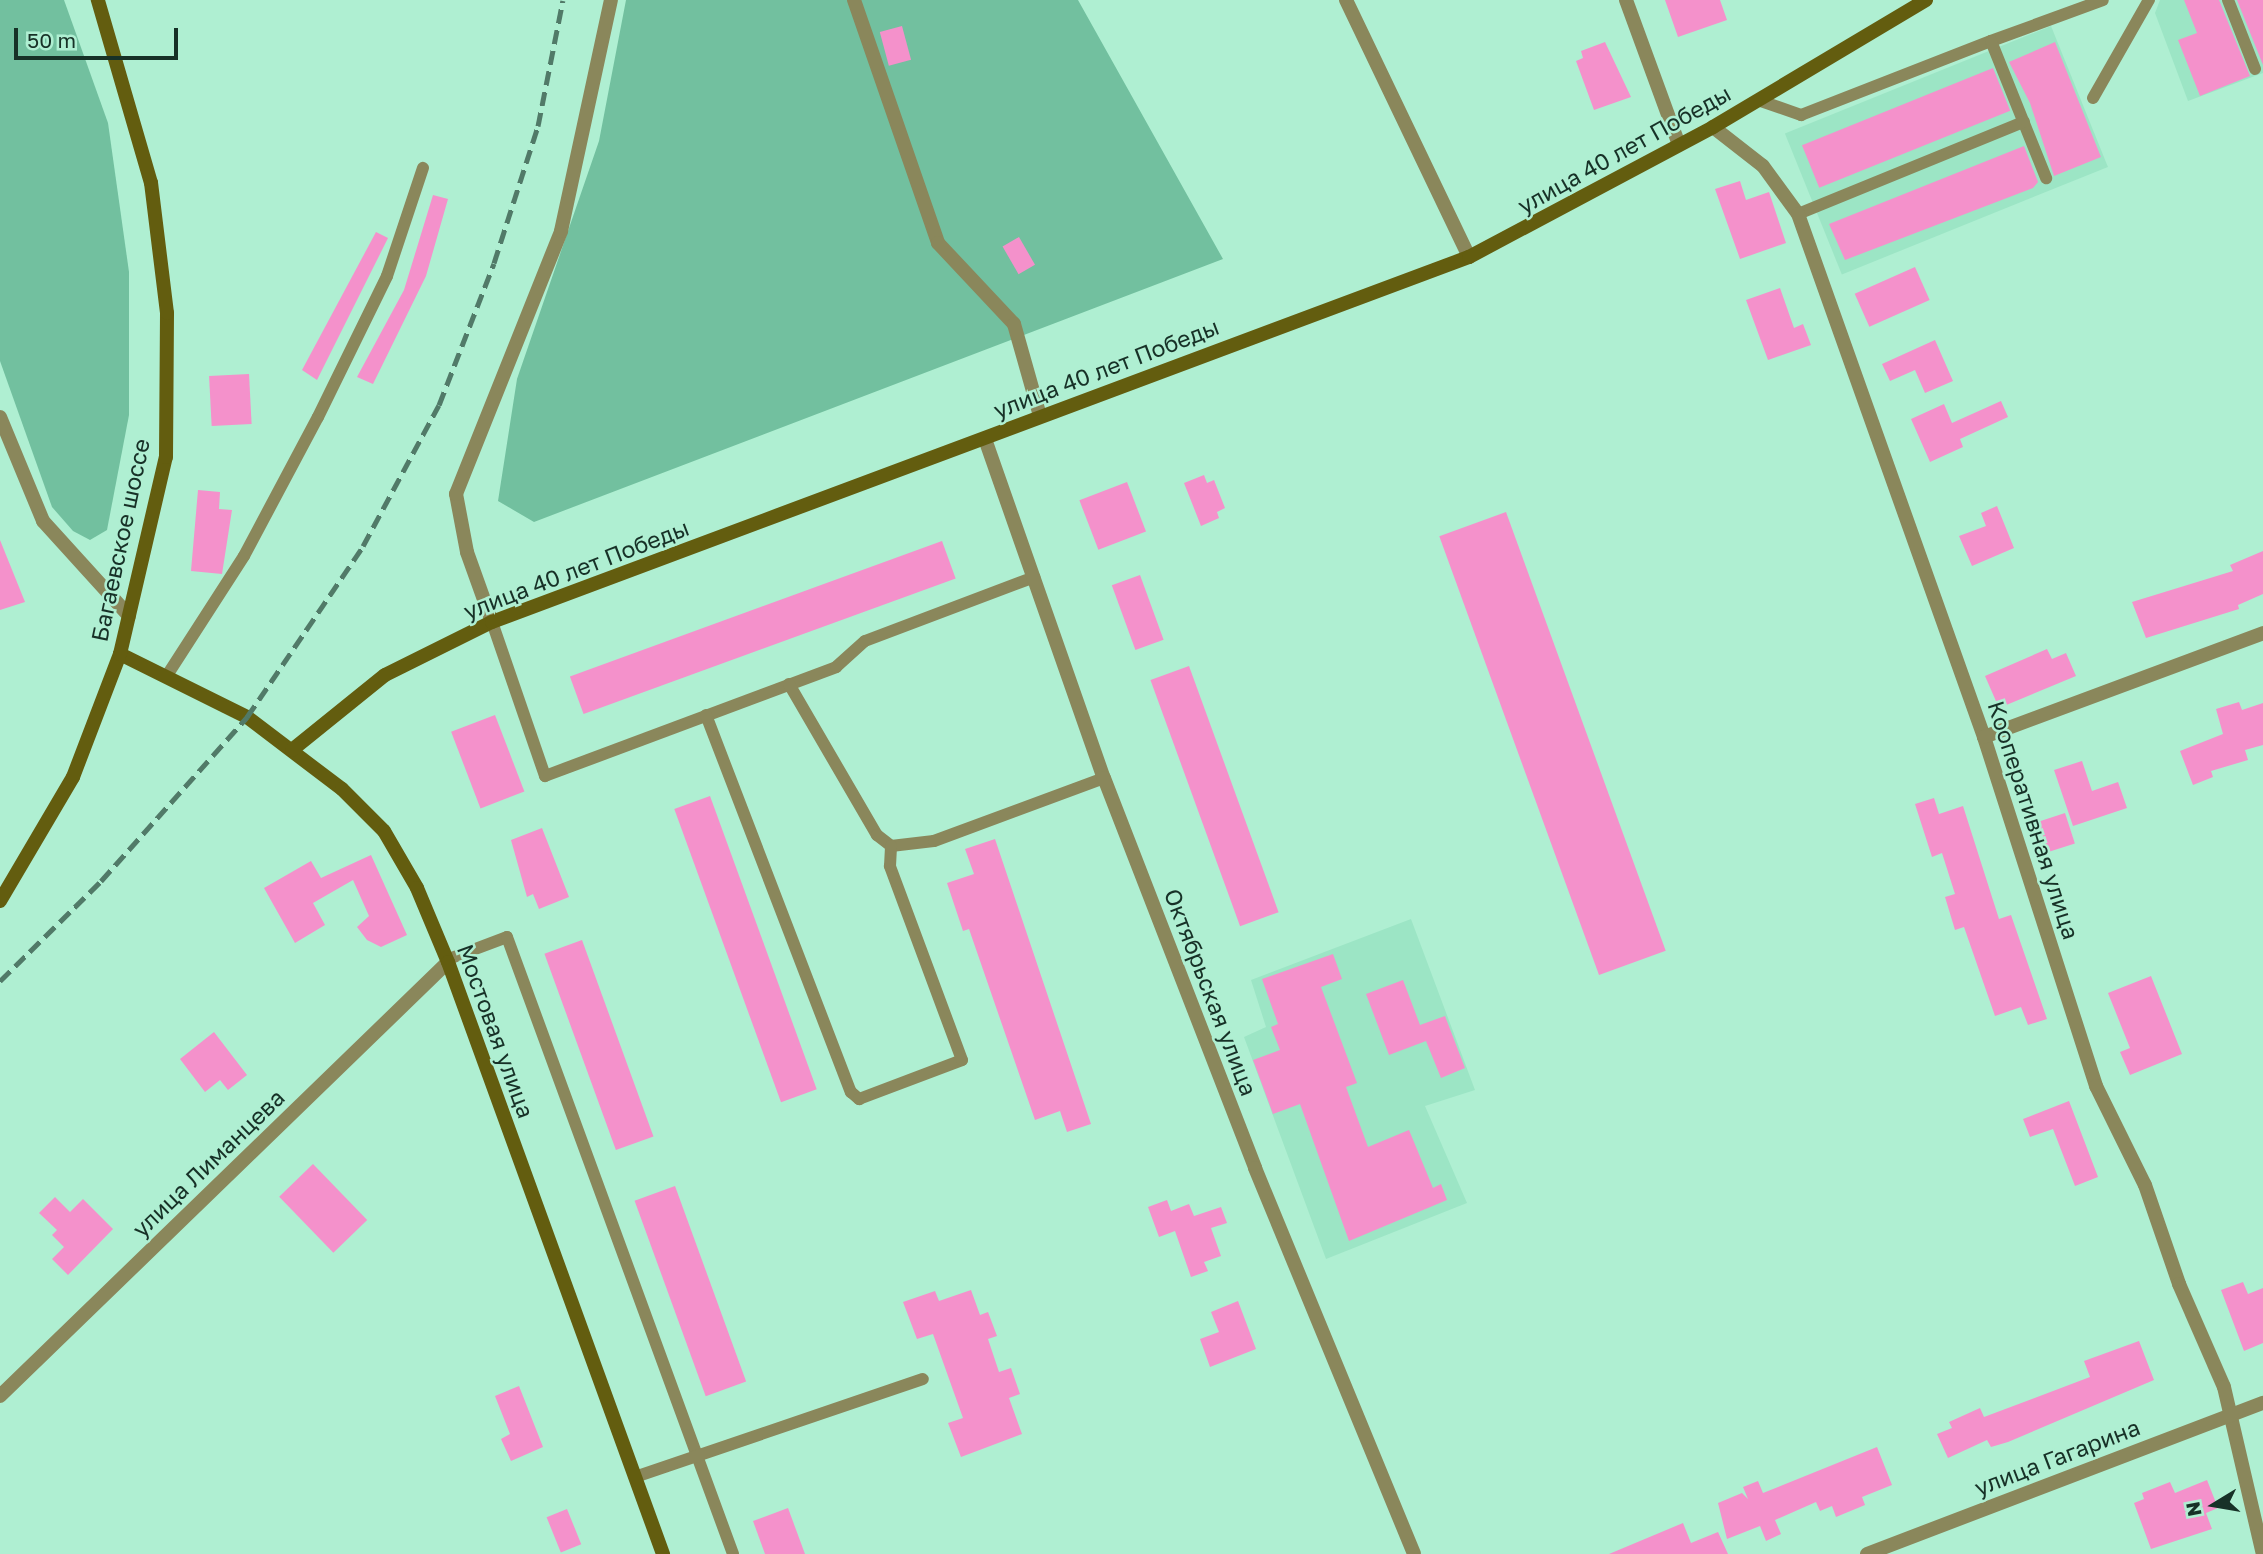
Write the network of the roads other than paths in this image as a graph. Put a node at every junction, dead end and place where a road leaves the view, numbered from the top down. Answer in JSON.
{"nodes":[{"id":1,"x":98,"y":0,"type":"edge"},
{"id":2,"x":611,"y":0,"type":"edge"},
{"id":3,"x":854,"y":0,"type":"edge"},
{"id":4,"x":1346,"y":0,"type":"edge"},
{"id":5,"x":1626,"y":0,"type":"edge"},
{"id":6,"x":1926,"y":0,"type":"edge"},
{"id":7,"x":2103,"y":0,"type":"edge"},
{"id":8,"x":2148,"y":0,"type":"edge"},
{"id":9,"x":2228,"y":0,"type":"edge"},
{"id":10,"x":1991,"y":41,"type":"junction"},
{"id":11,"x":2255,"y":69,"type":"dead end"},
{"id":12,"x":2093,"y":98,"type":"dead end"},
{"id":13,"x":1758,"y":100,"type":"junction"},
{"id":14,"x":2024,"y":122,"type":"junction"},
{"id":15,"x":1713,"y":127,"type":"junction"},
{"id":16,"x":1679,"y":145,"type":"junction"},
{"id":17,"x":423,"y":168,"type":"dead end"},
{"id":18,"x":2046,"y":178,"type":"dead end"},
{"id":19,"x":1798,"y":214,"type":"junction"},
{"id":20,"x":1469,"y":257,"type":"junction"},
{"id":21,"x":1040,"y":415,"type":"junction"},
{"id":22,"x":0,"y":417,"type":"edge"},
{"id":23,"x":985,"y":439,"type":"junction"},
{"id":24,"x":1034,"y":577,"type":"junction"},
{"id":25,"x":129,"y":616,"type":"junction"},
{"id":26,"x":492,"y":622,"type":"junction"},
{"id":27,"x":2263,"y":633,"type":"edge"},
{"id":28,"x":120,"y":654,"type":"junction"},
{"id":29,"x":166,"y":677,"type":"junction"},
{"id":30,"x":789,"y":684,"type":"junction"},
{"id":31,"x":706,"y":715,"type":"junction"},
{"id":32,"x":1984,"y":737,"type":"junction"},
{"id":33,"x":292,"y":750,"type":"junction"},
{"id":34,"x":1104,"y":778,"type":"junction"},
{"id":35,"x":891,"y":846,"type":"junction"},
{"id":36,"x":0,"y":901,"type":"edge"},
{"id":37,"x":447,"y":961,"type":"junction"},
{"id":38,"x":923,"y":1379,"type":"dead end"},
{"id":39,"x":0,"y":1396,"type":"edge"},
{"id":40,"x":2263,"y":1403,"type":"edge"},
{"id":41,"x":2229,"y":1416,"type":"junction"},
{"id":42,"x":697,"y":1455,"type":"junction"},
{"id":43,"x":635,"y":1476,"type":"junction"},
{"id":44,"x":663,"y":1554,"type":"edge"},
{"id":45,"x":733,"y":1554,"type":"edge"},
{"id":46,"x":1414,"y":1554,"type":"edge"},
{"id":47,"x":1867,"y":1554,"type":"edge"},
{"id":48,"x":2263,"y":1554,"type":"edge"}],
"edges":[{"from":1,"to":25,"type":"street","name":"Багаевское шоссе"},
{"from":2,"to":26,"type":"street"},
{"from":3,"to":21,"type":"street"},
{"from":4,"to":20,"type":"street"},
{"from":5,"to":16,"type":"street"},
{"from":6,"to":13,"type":"street","name":"улица 40 лет Победы"},
{"from":7,"to":10,"type":"lane"},
{"from":8,"to":12,"type":"lane"},
{"from":9,"to":11,"type":"lane"},
{"from":10,"to":13,"type":"lane"},
{"from":10,"to":14,"type":"lane"},
{"from":13,"to":15,"type":"street","name":"улица 40 лет Победы"},
{"from":14,"to":18,"type":"lane"},
{"from":14,"to":19,"type":"lane"},
{"from":15,"to":16,"type":"street","name":"улица 40 лет Победы"},
{"from":15,"to":19,"type":"street","name":"Кооперативная улица"},
{"from":16,"to":20,"type":"street","name":"улица 40 лет Победы"},
{"from":17,"to":29,"type":"lane"},
{"from":19,"to":32,"type":"street","name":"Кооперативная улица"},
{"from":20,"to":21,"type":"street","name":"улица 40 лет Победы"},
{"from":21,"to":23,"type":"street","name":"улица 40 лет Победы"},
{"from":22,"to":25,"type":"street"},
{"from":23,"to":24,"type":"street","name":"Октябрьская улица"},
{"from":23,"to":26,"type":"street","name":"улица 40 лет Победы"},
{"from":24,"to":30,"type":"lane"},
{"from":24,"to":34,"type":"street","name":"Октябрьская улица"},
{"from":25,"to":28,"type":"street","name":"Багаевское шоссе"},
{"from":26,"to":31,"type":"lane"},
{"from":26,"to":33,"type":"street","name":"улица 40 лет Победы"},
{"from":27,"to":32,"type":"street"},
{"from":28,"to":29,"type":"street","name":"Мостовая улица"},
{"from":28,"to":36,"type":"street","name":"Багаевское шоссе"},
{"from":29,"to":33,"type":"street","name":"Мостовая улица"},
{"from":30,"to":31,"type":"lane"},
{"from":30,"to":35,"type":"lane"},
{"from":31,"to":35,"type":"lane"},
{"from":32,"to":41,"type":"street","name":"Кооперативная улица"},
{"from":33,"to":37,"type":"street","name":"Мостовая улица"},
{"from":34,"to":35,"type":"lane"},
{"from":34,"to":46,"type":"street","name":"Октябрьская улица"},
{"from":37,"to":39,"type":"street","name":"улица Лиманцева"},
{"from":37,"to":42,"type":"lane"},
{"from":37,"to":43,"type":"street","name":"Мостовая улица"},
{"from":38,"to":42,"type":"lane"},
{"from":40,"to":41,"type":"street","name":"улица Гагарина"},
{"from":41,"to":47,"type":"street","name":"улица Гагарина"},
{"from":41,"to":48,"type":"street","name":"Кооперативная улица"},
{"from":42,"to":43,"type":"lane"},
{"from":42,"to":45,"type":"lane"},
{"from":43,"to":44,"type":"street","name":"Мостовая улица"}]}
